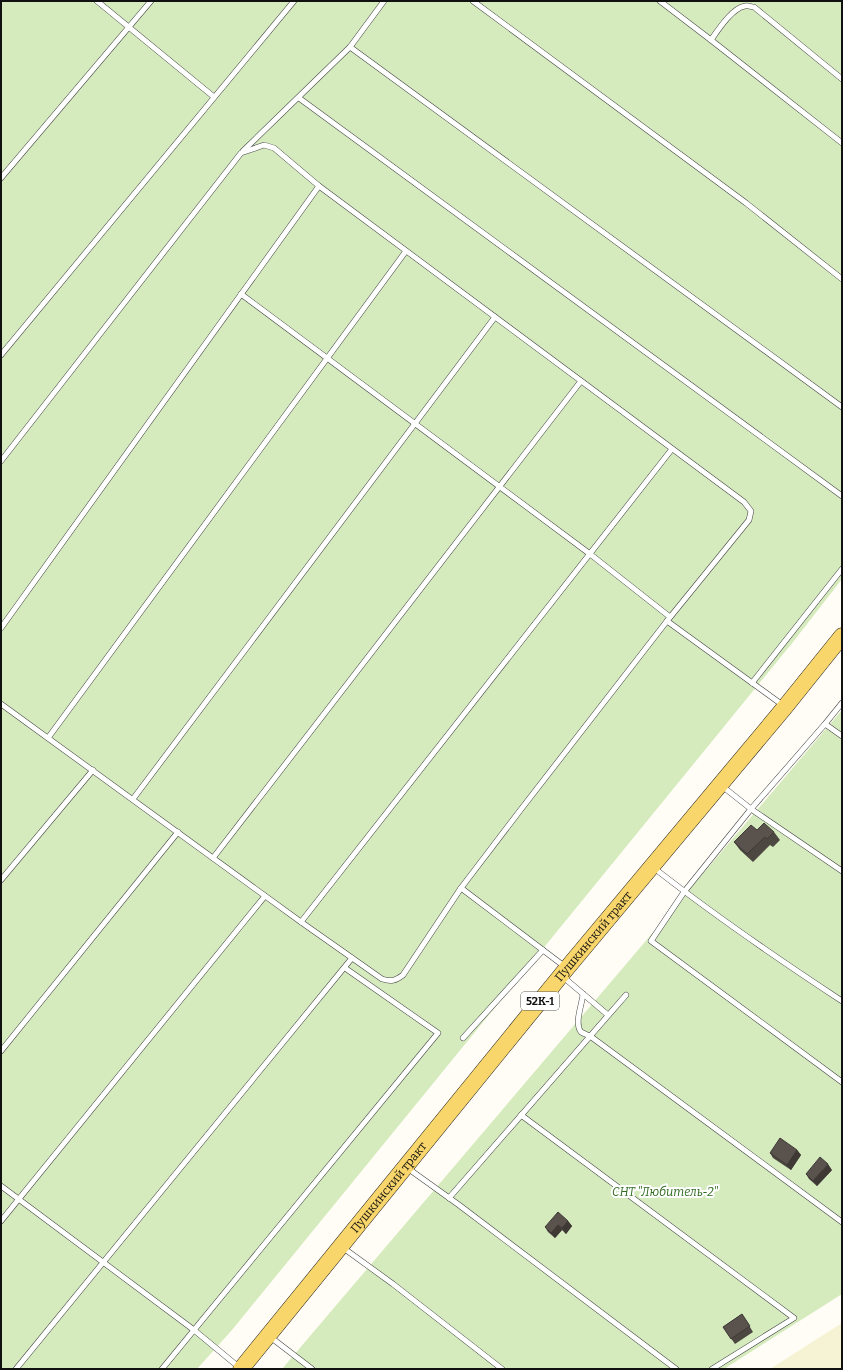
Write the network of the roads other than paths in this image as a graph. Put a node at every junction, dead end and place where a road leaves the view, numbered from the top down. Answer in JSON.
{"nodes":[{"id":1,"x":97,"y":1,"type":"edge"},
{"id":2,"x":151,"y":1,"type":"edge"},
{"id":3,"x":294,"y":1,"type":"edge"},
{"id":4,"x":384,"y":1,"type":"edge"},
{"id":5,"x":473,"y":1,"type":"edge"},
{"id":6,"x":660,"y":1,"type":"edge"},
{"id":7,"x":129,"y":27,"type":"junction"},
{"id":8,"x":711,"y":40,"type":"junction"},
{"id":9,"x":350,"y":47,"type":"junction"},
{"id":10,"x":842,"y":79,"type":"edge"},
{"id":11,"x":214,"y":97,"type":"junction"},
{"id":12,"x":299,"y":98,"type":"junction"},
{"id":13,"x":842,"y":143,"type":"edge"},
{"id":14,"x":241,"y":153,"type":"junction"},
{"id":15,"x":1,"y":178,"type":"edge"},
{"id":16,"x":319,"y":186,"type":"junction"},
{"id":17,"x":406,"y":251,"type":"junction"},
{"id":18,"x":842,"y":279,"type":"edge"},
{"id":19,"x":241,"y":294,"type":"junction"},
{"id":20,"x":495,"y":317,"type":"junction"},
{"id":21,"x":1,"y":355,"type":"edge"},
{"id":22,"x":328,"y":358,"type":"junction"},
{"id":23,"x":581,"y":381,"type":"junction"},
{"id":24,"x":842,"y":407,"type":"edge"},
{"id":25,"x":414,"y":424,"type":"junction"},
{"id":26,"x":672,"y":449,"type":"junction"},
{"id":27,"x":1,"y":461,"type":"edge"},
{"id":28,"x":499,"y":487,"type":"junction"},
{"id":29,"x":842,"y":496,"type":"edge"},
{"id":30,"x":590,"y":554,"type":"junction"},
{"id":31,"x":842,"y":569,"type":"edge"},
{"id":32,"x":668,"y":619,"type":"junction"},
{"id":33,"x":1,"y":628,"type":"edge"},
{"id":34,"x":842,"y":636,"type":"edge"},
{"id":35,"x":752,"y":683,"type":"junction"},
{"id":36,"x":842,"y":703,"type":"edge"},
{"id":37,"x":1,"y":704,"type":"edge"},
{"id":38,"x":785,"y":707,"type":"junction"},
{"id":39,"x":825,"y":724,"type":"junction"},
{"id":40,"x":842,"y":736,"type":"edge"},
{"id":41,"x":48,"y":738,"type":"junction"},
{"id":42,"x":93,"y":770,"type":"junction"},
{"id":43,"x":720,"y":784,"type":"junction"},
{"id":44,"x":132,"y":799,"type":"junction"},
{"id":45,"x":751,"y":809,"type":"junction"},
{"id":46,"x":178,"y":832,"type":"junction"},
{"id":47,"x":213,"y":858,"type":"junction"},
{"id":48,"x":652,"y":866,"type":"junction"},
{"id":49,"x":842,"y":871,"type":"edge"},
{"id":50,"x":1,"y":880,"type":"edge"},
{"id":51,"x":461,"y":888,"type":"junction"},
{"id":52,"x":684,"y":892,"type":"junction"},
{"id":53,"x":265,"y":896,"type":"junction"},
{"id":54,"x":300,"y":922,"type":"junction"},
{"id":55,"x":543,"y":950,"type":"junction"},
{"id":56,"x":352,"y":958,"type":"junction"},
{"id":57,"x":345,"y":968,"type":"junction"},
{"id":58,"x":564,"y":972,"type":"junction"},
{"id":59,"x":583,"y":994,"type":"junction"},
{"id":60,"x":626,"y":995,"type":"dead end"},
{"id":61,"x":842,"y":1001,"type":"edge"},
{"id":62,"x":608,"y":1015,"type":"junction"},
{"id":63,"x":590,"y":1036,"type":"junction"},
{"id":64,"x":463,"y":1038,"type":"dead end"},
{"id":65,"x":1,"y":1051,"type":"edge"},
{"id":66,"x":842,"y":1082,"type":"edge"},
{"id":67,"x":521,"y":1115,"type":"junction"},
{"id":68,"x":405,"y":1167,"type":"junction"},
{"id":69,"x":1,"y":1186,"type":"edge"},
{"id":70,"x":449,"y":1198,"type":"junction"},
{"id":71,"x":19,"y":1199,"type":"junction"},
{"id":72,"x":1,"y":1221,"type":"edge"},
{"id":73,"x":842,"y":1222,"type":"edge"},
{"id":74,"x":341,"y":1246,"type":"junction"},
{"id":75,"x":103,"y":1261,"type":"junction"},
{"id":76,"x":194,"y":1330,"type":"junction"},
{"id":77,"x":268,"y":1336,"type":"junction"},
{"id":78,"x":16,"y":1369,"type":"edge"},
{"id":79,"x":162,"y":1369,"type":"edge"},
{"id":80,"x":241,"y":1369,"type":"edge"},
{"id":81,"x":312,"y":1369,"type":"edge"},
{"id":82,"x":502,"y":1369,"type":"edge"},
{"id":83,"x":676,"y":1369,"type":"edge"},
{"id":84,"x":712,"y":1369,"type":"edge"}],
"edges":[{"from":1,"to":7,"type":"lane"},
{"from":2,"to":7,"type":"lane"},
{"from":3,"to":11,"type":"lane"},
{"from":4,"to":9,"type":"lane"},
{"from":5,"to":18,"type":"lane"},
{"from":6,"to":8,"type":"lane"},
{"from":7,"to":11,"type":"lane"},
{"from":7,"to":15,"type":"lane"},
{"from":8,"to":10,"type":"lane"},
{"from":8,"to":13,"type":"lane"},
{"from":9,"to":12,"type":"lane"},
{"from":9,"to":24,"type":"lane"},
{"from":11,"to":21,"type":"lane"},
{"from":12,"to":14,"type":"lane"},
{"from":12,"to":29,"type":"lane"},
{"from":14,"to":16,"type":"lane"},
{"from":14,"to":27,"type":"lane"},
{"from":16,"to":17,"type":"lane"},
{"from":16,"to":19,"type":"lane"},
{"from":17,"to":20,"type":"lane"},
{"from":17,"to":22,"type":"lane"},
{"from":19,"to":22,"type":"lane"},
{"from":19,"to":33,"type":"lane"},
{"from":20,"to":23,"type":"lane"},
{"from":20,"to":25,"type":"lane"},
{"from":22,"to":25,"type":"lane"},
{"from":22,"to":41,"type":"lane"},
{"from":23,"to":26,"type":"lane"},
{"from":23,"to":28,"type":"lane"},
{"from":25,"to":28,"type":"lane"},
{"from":25,"to":44,"type":"lane"},
{"from":26,"to":30,"type":"lane"},
{"from":26,"to":32,"type":"lane"},
{"from":28,"to":30,"type":"lane"},
{"from":28,"to":47,"type":"lane"},
{"from":30,"to":32,"type":"lane"},
{"from":30,"to":54,"type":"lane"},
{"from":31,"to":35,"type":"lane"},
{"from":32,"to":35,"type":"lane"},
{"from":32,"to":51,"type":"lane"},
{"from":34,"to":38,"type":"main road","name":"Пушкинский тракт","number":"52К-1"},
{"from":35,"to":38,"type":"lane"},
{"from":36,"to":39,"type":"lane"},
{"from":37,"to":41,"type":"lane"},
{"from":38,"to":43,"type":"main road","name":"Пушкинский тракт","number":"52К-1"},
{"from":39,"to":40,"type":"lane"},
{"from":39,"to":45,"type":"lane"},
{"from":41,"to":42,"type":"lane"},
{"from":42,"to":44,"type":"lane"},
{"from":42,"to":50,"type":"lane"},
{"from":43,"to":45,"type":"lane"},
{"from":43,"to":48,"type":"main road","name":"Пушкинский тракт","number":"52К-1"},
{"from":44,"to":46,"type":"lane"},
{"from":45,"to":49,"type":"lane"},
{"from":45,"to":52,"type":"lane"},
{"from":46,"to":47,"type":"lane"},
{"from":46,"to":65,"type":"lane"},
{"from":47,"to":53,"type":"lane"},
{"from":48,"to":52,"type":"lane"},
{"from":48,"to":58,"type":"main road","name":"Пушкинский тракт","number":"52К-1"},
{"from":51,"to":55,"type":"lane"},
{"from":51,"to":56,"type":"lane"},
{"from":52,"to":61,"type":"lane"},
{"from":52,"to":66,"type":"lane"},
{"from":53,"to":54,"type":"lane"},
{"from":53,"to":71,"type":"lane"},
{"from":54,"to":56,"type":"lane"},
{"from":55,"to":58,"type":"lane"},
{"from":55,"to":64,"type":"lane"},
{"from":56,"to":57,"type":"lane"},
{"from":57,"to":75,"type":"lane"},
{"from":57,"to":76,"type":"lane"},
{"from":58,"to":59,"type":"lane"},
{"from":58,"to":68,"type":"main road","name":"Пушкинский тракт","number":"52К-1"},
{"from":59,"to":62,"type":"lane"},
{"from":59,"to":63,"type":"lane"},
{"from":60,"to":62,"type":"lane"},
{"from":62,"to":63,"type":"lane"},
{"from":63,"to":67,"type":"lane"},
{"from":63,"to":73,"type":"lane"},
{"from":67,"to":70,"type":"lane"},
{"from":67,"to":84,"type":"lane"},
{"from":68,"to":70,"type":"lane"},
{"from":68,"to":74,"type":"main road","name":"Пушкинский тракт","number":"52К-1"},
{"from":69,"to":71,"type":"lane"},
{"from":70,"to":83,"type":"lane"},
{"from":71,"to":72,"type":"lane"},
{"from":71,"to":75,"type":"lane"},
{"from":74,"to":77,"type":"main road","name":"Пушкинский тракт","number":"52К-1"},
{"from":74,"to":82,"type":"lane"},
{"from":75,"to":76,"type":"lane"},
{"from":75,"to":78,"type":"lane"},
{"from":76,"to":79,"type":"lane"},
{"from":76,"to":80,"type":"lane"},
{"from":77,"to":80,"type":"main road","name":"Пушкинский тракт","number":"52К-1"},
{"from":77,"to":81,"type":"lane"}]}
